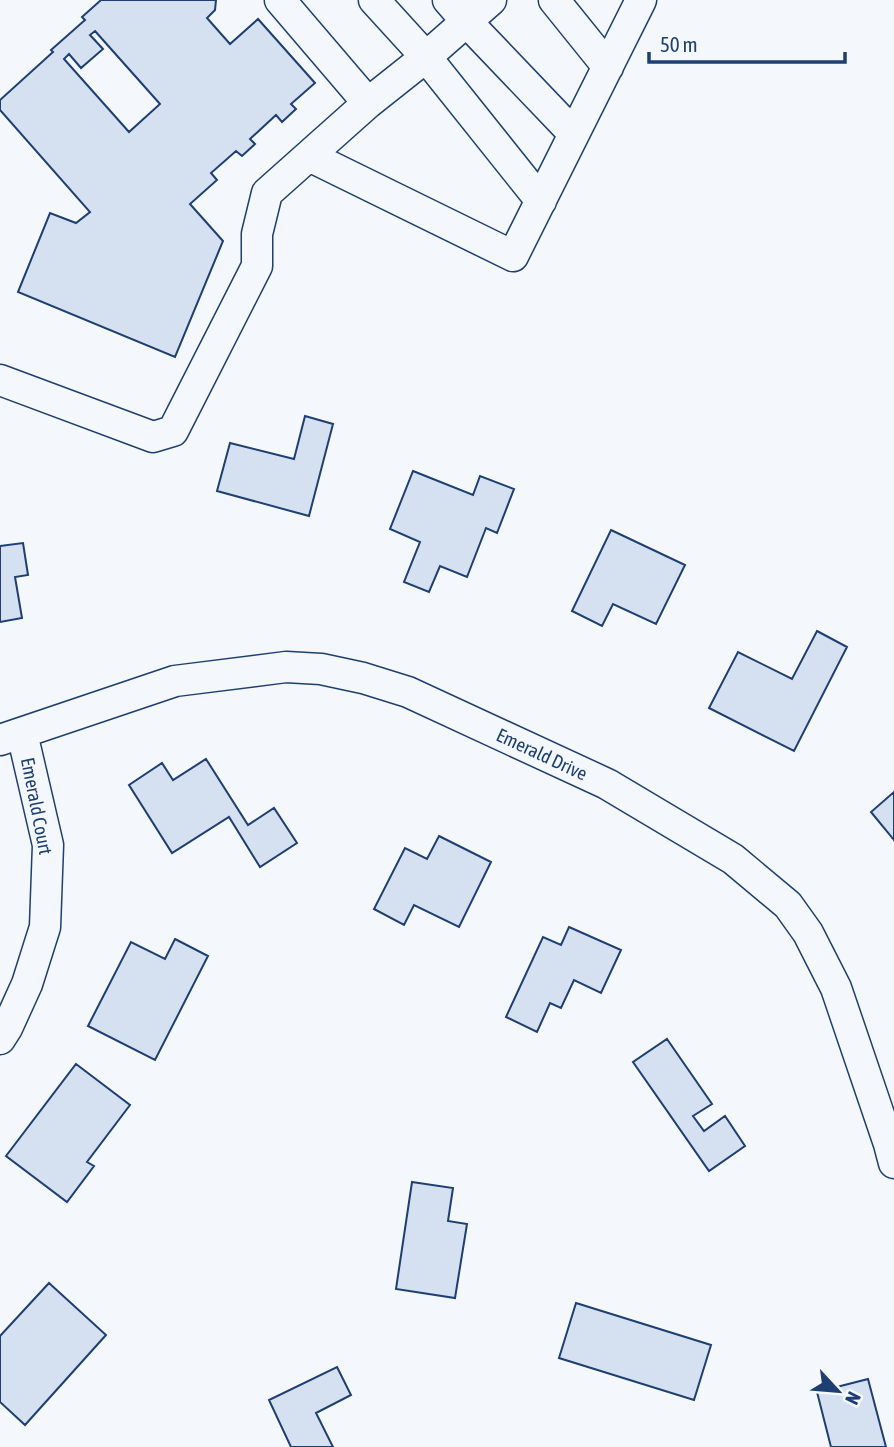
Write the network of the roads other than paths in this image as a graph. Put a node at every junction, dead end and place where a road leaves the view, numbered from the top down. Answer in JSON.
{"nodes":[{"id":1,"x":280,"y":0,"type":"edge"},
{"id":2,"x":374,"y":0,"type":"edge"},
{"id":3,"x":491,"y":0,"type":"edge"},
{"id":4,"x":554,"y":0,"type":"edge"},
{"id":5,"x":641,"y":0,"type":"edge"},
{"id":6,"x":458,"y":11,"type":"edge"},
{"id":7,"x":426,"y":57,"type":"junction"},
{"id":8,"x":608,"y":67,"type":"junction"},
{"id":9,"x":369,"y":103,"type":"junction"},
{"id":10,"x":574,"y":134,"type":"junction"},
{"id":11,"x":309,"y":156,"type":"junction"},
{"id":12,"x":541,"y":201,"type":"junction"},
{"id":13,"x":0,"y":380,"type":"edge"},
{"id":14,"x":11,"y":736,"type":"edge"},
{"id":15,"x":0,"y":1039,"type":"edge"},
{"id":16,"x":894,"y":1163,"type":"edge"}],
"edges":[{"from":1,"to":9,"type":"street"},
{"from":2,"to":7,"type":"street"},
{"from":3,"to":6,"type":"street"},
{"from":4,"to":8,"type":"street"},
{"from":5,"to":8,"type":"street"},
{"from":6,"to":7,"type":"street"},
{"from":6,"to":10,"type":"street"},
{"from":7,"to":9,"type":"street"},
{"from":7,"to":12,"type":"street"},
{"from":8,"to":10,"type":"street"},
{"from":9,"to":11,"type":"street"},
{"from":10,"to":12,"type":"street"},
{"from":11,"to":12,"type":"street"},
{"from":11,"to":13,"type":"street"},
{"from":14,"to":15,"type":"street","name":"Emerald Court"},
{"from":14,"to":16,"type":"street","name":"Emerald Drive"}]}
